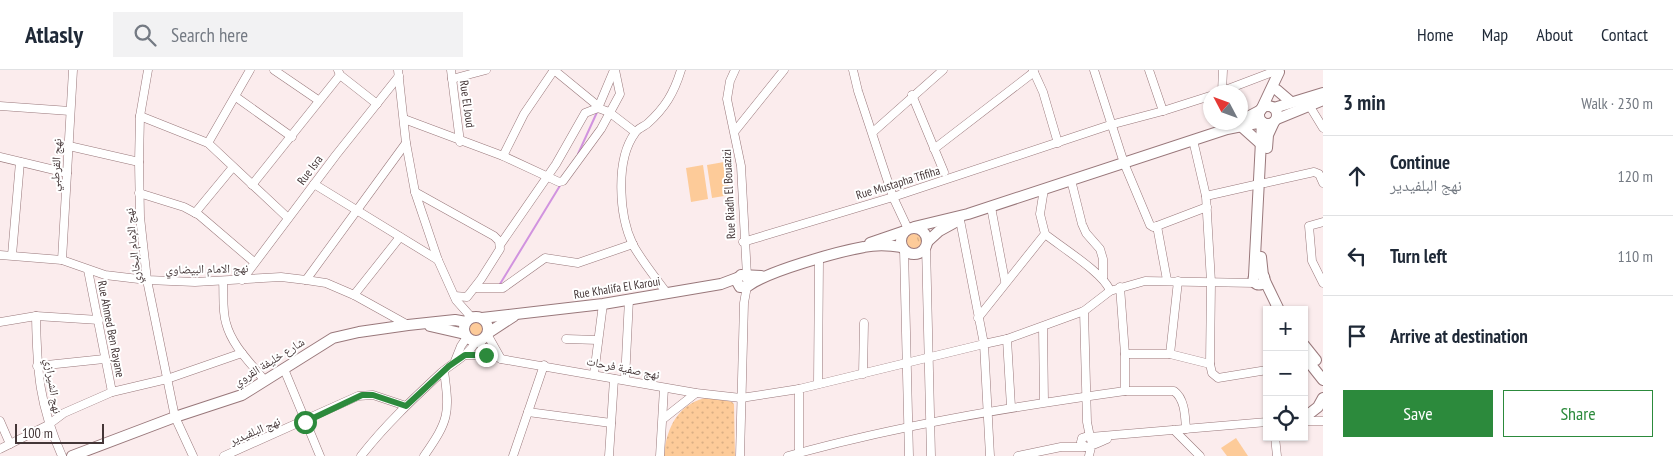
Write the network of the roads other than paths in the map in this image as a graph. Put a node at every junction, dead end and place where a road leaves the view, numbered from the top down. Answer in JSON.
{"nodes":[{"id":1,"x":73,"y":70,"type":"edge"},
{"id":2,"x":148,"y":70,"type":"edge"},
{"id":3,"x":250,"y":70,"type":"edge"},
{"id":4,"x":274,"y":70,"type":"edge"},
{"id":5,"x":451,"y":70,"type":"edge"},
{"id":6,"x":486,"y":70,"type":"edge"},
{"id":7,"x":554,"y":70,"type":"edge"},
{"id":8,"x":614,"y":70,"type":"edge"},
{"id":9,"x":681,"y":70,"type":"edge"},
{"id":10,"x":735,"y":70,"type":"edge"},
{"id":11,"x":784,"y":70,"type":"edge"},
{"id":12,"x":853,"y":70,"type":"edge"},
{"id":13,"x":943,"y":70,"type":"edge"},
{"id":14,"x":1094,"y":70,"type":"edge"},
{"id":15,"x":1149,"y":70,"type":"edge"},
{"id":16,"x":1223,"y":70,"type":"edge"},
{"id":17,"x":1033,"y":71,"type":"edge"},
{"id":18,"x":1278,"y":71,"type":"edge"},
{"id":19,"x":339,"y":72,"type":"edge"},
{"id":20,"x":399,"y":73,"type":"edge"},
{"id":21,"x":452,"y":79,"type":"junction"},
{"id":22,"x":1222,"y":85,"type":"edge"},
{"id":23,"x":1240,"y":85,"type":"edge"},
{"id":24,"x":1276,"y":90,"type":"junction"},
{"id":25,"x":1323,"y":93,"type":"edge"},
{"id":26,"x":912,"y":95,"type":"junction"},
{"id":27,"x":236,"y":97,"type":"junction"},
{"id":28,"x":1203,"y":98,"type":"edge"},
{"id":29,"x":318,"y":100,"type":"junction"},
{"id":30,"x":1323,"y":100,"type":"edge"},
{"id":31,"x":1291,"y":102,"type":"junction"},
{"id":32,"x":377,"y":104,"type":"junction"},
{"id":33,"x":1309,"y":105,"type":"junction"},
{"id":34,"x":0,"y":106,"type":"edge"},
{"id":35,"x":598,"y":107,"type":"junction"},
{"id":36,"x":1267,"y":108,"type":"junction"},
{"id":37,"x":70,"y":111,"type":"junction"},
{"id":38,"x":1163,"y":111,"type":"junction"},
{"id":39,"x":609,"y":112,"type":"junction"},
{"id":40,"x":140,"y":116,"type":"junction"},
{"id":41,"x":404,"y":119,"type":"junction"},
{"id":42,"x":1248,"y":119,"type":"edge"},
{"id":43,"x":1276,"y":121,"type":"junction"},
{"id":44,"x":1262,"y":122,"type":"junction"},
{"id":45,"x":1248,"y":123,"type":"edge"},
{"id":46,"x":1110,"y":125,"type":"junction"},
{"id":47,"x":1323,"y":128,"type":"edge"},
{"id":48,"x":1224,"y":130,"type":"edge"},
{"id":49,"x":1246,"y":130,"type":"edge"},
{"id":50,"x":735,"y":131,"type":"junction"},
{"id":51,"x":635,"y":132,"type":"junction"},
{"id":52,"x":873,"y":132,"type":"junction"},
{"id":53,"x":292,"y":137,"type":"junction"},
{"id":54,"x":1193,"y":140,"type":"junction"},
{"id":55,"x":460,"y":142,"type":"junction"},
{"id":56,"x":208,"y":143,"type":"junction"},
{"id":57,"x":1058,"y":143,"type":"junction"},
{"id":58,"x":406,"y":144,"type":"junction"},
{"id":59,"x":1261,"y":144,"type":"junction"},
{"id":60,"x":69,"y":146,"type":"junction"},
{"id":61,"x":934,"y":149,"type":"junction"},
{"id":62,"x":503,"y":156,"type":"junction"},
{"id":63,"x":0,"y":157,"type":"edge"},
{"id":64,"x":20,"y":162,"type":"junction"},
{"id":65,"x":139,"y":162,"type":"junction"},
{"id":66,"x":1124,"y":163,"type":"junction"},
{"id":67,"x":233,"y":167,"type":"junction"},
{"id":68,"x":944,"y":172,"type":"dead end"},
{"id":69,"x":67,"y":173,"type":"junction"},
{"id":70,"x":548,"y":175,"type":"junction"},
{"id":71,"x":1071,"y":180,"type":"junction"},
{"id":72,"x":1262,"y":183,"type":"junction"},
{"id":73,"x":1323,"y":183,"type":"edge"},
{"id":74,"x":314,"y":184,"type":"junction"},
{"id":75,"x":252,"y":185,"type":"junction"},
{"id":76,"x":1044,"y":189,"type":"junction"},
{"id":77,"x":415,"y":192,"type":"junction"},
{"id":78,"x":139,"y":193,"type":"junction"},
{"id":79,"x":1206,"y":196,"type":"junction"},
{"id":80,"x":893,"y":197,"type":"junction"},
{"id":81,"x":991,"y":207,"type":"junction"},
{"id":82,"x":1207,"y":207,"type":"junction"},
{"id":83,"x":356,"y":211,"type":"junction"},
{"id":84,"x":196,"y":213,"type":"junction"},
{"id":85,"x":964,"y":217,"type":"junction"},
{"id":86,"x":288,"y":218,"type":"junction"},
{"id":87,"x":1323,"y":222,"type":"edge"},
{"id":88,"x":1157,"y":226,"type":"junction"},
{"id":89,"x":909,"y":229,"type":"junction"},
{"id":90,"x":1045,"y":234,"type":"junction"},
{"id":91,"x":400,"y":237,"type":"junction"},
{"id":92,"x":743,"y":242,"type":"junction"},
{"id":93,"x":500,"y":244,"type":"junction"},
{"id":94,"x":632,"y":244,"type":"junction"},
{"id":95,"x":927,"y":244,"type":"junction"},
{"id":96,"x":865,"y":246,"type":"junction"},
{"id":97,"x":903,"y":248,"type":"junction"},
{"id":98,"x":0,"y":255,"type":"edge"},
{"id":99,"x":12,"y":255,"type":"junction"},
{"id":100,"x":62,"y":260,"type":"junction"},
{"id":101,"x":438,"y":260,"type":"junction"},
{"id":102,"x":819,"y":260,"type":"junction"},
{"id":103,"x":254,"y":262,"type":"junction"},
{"id":104,"x":88,"y":270,"type":"junction"},
{"id":105,"x":1320,"y":272,"type":"edge"},
{"id":106,"x":1103,"y":278,"type":"junction"},
{"id":107,"x":1258,"y":279,"type":"junction"},
{"id":108,"x":147,"y":280,"type":"junction"},
{"id":109,"x":223,"y":280,"type":"junction"},
{"id":110,"x":242,"y":280,"type":"junction"},
{"id":111,"x":306,"y":280,"type":"junction"},
{"id":112,"x":1166,"y":280,"type":"junction"},
{"id":113,"x":743,"y":281,"type":"junction"},
{"id":114,"x":1178,"y":281,"type":"junction"},
{"id":115,"x":1006,"y":282,"type":"junction"},
{"id":116,"x":1211,"y":282,"type":"junction"},
{"id":117,"x":1323,"y":283,"type":"edge"},
{"id":118,"x":1120,"y":287,"type":"junction"},
{"id":119,"x":475,"y":288,"type":"junction"},
{"id":120,"x":1110,"y":291,"type":"junction"},
{"id":121,"x":666,"y":292,"type":"junction"},
{"id":122,"x":354,"y":295,"type":"junction"},
{"id":123,"x":456,"y":298,"type":"junction"},
{"id":124,"x":629,"y":299,"type":"junction"},
{"id":125,"x":603,"y":304,"type":"junction"},
{"id":126,"x":1269,"y":306,"type":"edge"},
{"id":127,"x":1276,"y":306,"type":"edge"},
{"id":128,"x":1084,"y":311,"type":"junction"},
{"id":129,"x":517,"y":315,"type":"junction"},
{"id":130,"x":36,"y":316,"type":"junction"},
{"id":131,"x":978,"y":318,"type":"junction"},
{"id":132,"x":472,"y":319,"type":"junction"},
{"id":133,"x":99,"y":320,"type":"junction"},
{"id":134,"x":0,"y":322,"type":"edge"},
{"id":135,"x":864,"y":323,"type":"dead end"},
{"id":136,"x":408,"y":325,"type":"junction"},
{"id":137,"x":426,"y":325,"type":"junction"},
{"id":138,"x":1043,"y":327,"type":"junction"},
{"id":139,"x":477,"y":337,"type":"junction"},
{"id":140,"x":566,"y":339,"type":"dead end"},
{"id":141,"x":1006,"y":339,"type":"junction"},
{"id":142,"x":598,"y":340,"type":"junction"},
{"id":143,"x":984,"y":344,"type":"junction"},
{"id":144,"x":1308,"y":350,"type":"edge"},
{"id":145,"x":242,"y":353,"type":"junction"},
{"id":146,"x":1125,"y":354,"type":"junction"},
{"id":147,"x":1170,"y":354,"type":"junction"},
{"id":148,"x":465,"y":355,"type":"junction"},
{"id":149,"x":493,"y":356,"type":"junction"},
{"id":150,"x":930,"y":358,"type":"junction"},
{"id":151,"x":104,"y":359,"type":"junction"},
{"id":152,"x":501,"y":359,"type":"junction"},
{"id":153,"x":456,"y":361,"type":"junction"},
{"id":154,"x":1308,"y":361,"type":"edge"},
{"id":155,"x":908,"y":364,"type":"junction"},
{"id":156,"x":1210,"y":364,"type":"junction"},
{"id":157,"x":544,"y":365,"type":"junction"},
{"id":158,"x":37,"y":366,"type":"junction"},
{"id":159,"x":1323,"y":368,"type":"edge"},
{"id":160,"x":284,"y":369,"type":"junction"},
{"id":161,"x":444,"y":371,"type":"junction"},
{"id":162,"x":1263,"y":371,"type":"edge"},
{"id":163,"x":594,"y":374,"type":"junction"},
{"id":164,"x":863,"y":374,"type":"junction"},
{"id":165,"x":167,"y":379,"type":"junction"},
{"id":166,"x":614,"y":379,"type":"junction"},
{"id":167,"x":625,"y":380,"type":"junction"},
{"id":168,"x":1323,"y":380,"type":"edge"},
{"id":169,"x":265,"y":381,"type":"junction"},
{"id":170,"x":818,"y":383,"type":"junction"},
{"id":171,"x":664,"y":388,"type":"junction"},
{"id":172,"x":799,"y":389,"type":"junction"},
{"id":173,"x":1125,"y":391,"type":"junction"},
{"id":174,"x":112,"y":392,"type":"junction"},
{"id":175,"x":696,"y":393,"type":"junction"},
{"id":176,"x":1087,"y":396,"type":"junction"},
{"id":177,"x":741,"y":398,"type":"junction"},
{"id":178,"x":1323,"y":398,"type":"edge"},
{"id":179,"x":1044,"y":402,"type":"junction"},
{"id":180,"x":406,"y":406,"type":"junction"},
{"id":181,"x":1011,"y":407,"type":"junction"},
{"id":182,"x":988,"y":410,"type":"junction"},
{"id":183,"x":1323,"y":410,"type":"edge"},
{"id":184,"x":528,"y":412,"type":"junction"},
{"id":185,"x":1308,"y":415,"type":"edge"},
{"id":186,"x":1308,"y":416,"type":"edge"},
{"id":187,"x":176,"y":417,"type":"junction"},
{"id":188,"x":1308,"y":417,"type":"edge"},
{"id":189,"x":664,"y":419,"type":"junction"},
{"id":190,"x":0,"y":421,"type":"edge"},
{"id":191,"x":1323,"y":421,"type":"edge"},
{"id":192,"x":305,"y":422,"type":"junction"},
{"id":193,"x":930,"y":422,"type":"junction"},
{"id":194,"x":1263,"y":422,"type":"edge"},
{"id":195,"x":611,"y":424,"type":"junction"},
{"id":196,"x":48,"y":425,"type":"junction"},
{"id":197,"x":908,"y":426,"type":"junction"},
{"id":198,"x":1186,"y":429,"type":"junction"},
{"id":199,"x":1174,"y":430,"type":"junction"},
{"id":200,"x":1116,"y":436,"type":"junction"},
{"id":201,"x":1085,"y":437,"type":"junction"},
{"id":202,"x":1275,"y":441,"type":"edge"},
{"id":203,"x":10,"y":444,"type":"junction"},
{"id":204,"x":1061,"y":447,"type":"junction"},
{"id":205,"x":1086,"y":447,"type":"junction"},
{"id":206,"x":0,"y":449,"type":"edge"},
{"id":207,"x":799,"y":454,"type":"edge"},
{"id":208,"x":1034,"y":454,"type":"edge"},
{"id":209,"x":62,"y":456,"type":"edge"},
{"id":210,"x":72,"y":456,"type":"edge"},
{"id":211,"x":193,"y":456,"type":"edge"},
{"id":212,"x":224,"y":456,"type":"edge"},
{"id":213,"x":320,"y":456,"type":"edge"},
{"id":214,"x":361,"y":456,"type":"edge"},
{"id":215,"x":424,"y":456,"type":"edge"},
{"id":216,"x":513,"y":456,"type":"edge"},
{"id":217,"x":609,"y":456,"type":"edge"},
{"id":218,"x":660,"y":456,"type":"edge"},
{"id":219,"x":740,"y":456,"type":"edge"},
{"id":220,"x":788,"y":456,"type":"edge"},
{"id":221,"x":909,"y":456,"type":"edge"},
{"id":222,"x":931,"y":456,"type":"edge"},
{"id":223,"x":990,"y":456,"type":"edge"},
{"id":224,"x":1018,"y":456,"type":"edge"},
{"id":225,"x":1088,"y":456,"type":"edge"},
{"id":226,"x":1200,"y":456,"type":"edge"},
{"id":227,"x":1277,"y":456,"type":"edge"}],
"edges":[{"from":1,"to":37,"type":"street","name":"نهج القرطبي"},
{"from":2,"to":40,"type":"street","name":"نهج الإمام البخاري"},
{"from":3,"to":27,"type":"street"},
{"from":4,"to":29,"type":"street"},
{"from":5,"to":21,"type":"street","name":"Rue El Joud"},
{"from":6,"to":21,"type":"street"},
{"from":7,"to":35,"type":"street"},
{"from":7,"to":62,"type":"street"},
{"from":8,"to":35,"type":"street"},
{"from":8,"to":39,"type":"street"},
{"from":9,"to":51,"type":"street"},
{"from":10,"to":50,"type":"street","name":"Rue Riadh El Bouazizi"},
{"from":11,"to":50,"type":"street"},
{"from":12,"to":52,"type":"street"},
{"from":13,"to":26,"type":"street"},
{"from":14,"to":46,"type":"street"},
{"from":15,"to":38,"type":"street"},
{"from":16,"to":22,"type":"street"},
{"from":17,"to":57,"type":"street"},
{"from":17,"to":61,"type":"street"},
{"from":18,"to":23,"type":"street"},
{"from":18,"to":24,"type":"main road"},
{"from":18,"to":36,"type":"main road"},
{"from":19,"to":29,"type":"street"},
{"from":19,"to":32,"type":"street"},
{"from":20,"to":32,"type":"street","name":"Rue Isra"},
{"from":20,"to":41,"type":"street"},
{"from":21,"to":55,"type":"street","name":"Rue El Joud"},
{"from":24,"to":31,"type":"main road"},
{"from":24,"to":36,"type":"main road"},
{"from":25,"to":31,"type":"main road"},
{"from":26,"to":52,"type":"street"},
{"from":26,"to":61,"type":"street"},
{"from":27,"to":53,"type":"street"},
{"from":27,"to":56,"type":"street"},
{"from":28,"to":38,"type":"street"},
{"from":29,"to":53,"type":"street"},
{"from":30,"to":33,"type":"main road"},
{"from":31,"to":36,"type":"main road"},
{"from":32,"to":74,"type":"street","name":"Rue Isra"},
{"from":33,"to":43,"type":"main road"},
{"from":33,"to":47,"type":"street"},
{"from":34,"to":37,"type":"street"},
{"from":35,"to":39,"type":"street"},
{"from":35,"to":70,"type":"street"},
{"from":36,"to":42,"type":"main road"},
{"from":36,"to":43,"type":"main road"},
{"from":36,"to":44,"type":"main road"},
{"from":37,"to":60,"type":"street","name":"نهج القرطبي"},
{"from":38,"to":46,"type":"street","name":"Rue Mustapha Tfifiha"},
{"from":39,"to":51,"type":"street"},
{"from":39,"to":70,"type":"street"},
{"from":40,"to":56,"type":"street"},
{"from":40,"to":65,"type":"street","name":"نهج الإمام البخاري"},
{"from":41,"to":55,"type":"street"},
{"from":41,"to":58,"type":"street"},
{"from":43,"to":44,"type":"main road"},
{"from":43,"to":72,"type":"main road"},
{"from":44,"to":45,"type":"main road"},
{"from":44,"to":59,"type":"main road"},
{"from":46,"to":57,"type":"street","name":"Rue Mustapha Tfifiha"},
{"from":46,"to":66,"type":"street"},
{"from":48,"to":54,"type":"main road"},
{"from":49,"to":59,"type":"main road"},
{"from":50,"to":92,"type":"street","name":"Rue Riadh El Bouazizi"},
{"from":51,"to":94,"type":"street"},
{"from":52,"to":80,"type":"street"},
{"from":53,"to":75,"type":"street"},
{"from":54,"to":66,"type":"main road"},
{"from":54,"to":79,"type":"street"},
{"from":55,"to":62,"type":"street"},
{"from":56,"to":67,"type":"street"},
{"from":57,"to":80,"type":"street","name":"Rue Mustapha Tfifiha"},
{"from":58,"to":77,"type":"street"},
{"from":58,"to":83,"type":"street"},
{"from":59,"to":72,"type":"main road"},
{"from":60,"to":65,"type":"street"},
{"from":60,"to":69,"type":"street","name":"نهج القرطبي"},
{"from":61,"to":68,"type":"street"},
{"from":62,"to":70,"type":"street"},
{"from":63,"to":64,"type":"street"},
{"from":64,"to":69,"type":"street"},
{"from":64,"to":99,"type":"street"},
{"from":65,"to":78,"type":"street","name":"نهج الإمام البخاري"},
{"from":66,"to":71,"type":"main road"},
{"from":66,"to":88,"type":"street"},
{"from":67,"to":75,"type":"street"},
{"from":67,"to":84,"type":"street"},
{"from":69,"to":100,"type":"street","name":"نهج القرطبي"},
{"from":70,"to":93,"type":"street"},
{"from":71,"to":76,"type":"main road"},
{"from":71,"to":106,"type":"street"},
{"from":72,"to":73,"type":"street"},
{"from":72,"to":79,"type":"street"},
{"from":72,"to":107,"type":"main road"},
{"from":74,"to":83,"type":"street"},
{"from":74,"to":86,"type":"street","name":"Rue Isra"},
{"from":75,"to":86,"type":"street"},
{"from":76,"to":81,"type":"main road"},
{"from":76,"to":90,"type":"street"},
{"from":77,"to":93,"type":"street"},
{"from":77,"to":101,"type":"street"},
{"from":78,"to":84,"type":"street"},
{"from":78,"to":108,"type":"street","name":"نهج الإمام البخاري"},
{"from":79,"to":82,"type":"street"},
{"from":80,"to":89,"type":"street"},
{"from":80,"to":92,"type":"street","name":"Rue Mustapha Tfifiha"},
{"from":81,"to":85,"type":"main road"},
{"from":81,"to":115,"type":"street"},
{"from":82,"to":88,"type":"street"},
{"from":82,"to":116,"type":"street"},
{"from":83,"to":91,"type":"street"},
{"from":83,"to":111,"type":"street"},
{"from":84,"to":103,"type":"street"},
{"from":85,"to":89,"type":"main road","name":"Rue Khalifa El Karoui"},
{"from":85,"to":95,"type":"main road"},
{"from":85,"to":131,"type":"street"},
{"from":86,"to":103,"type":"street","name":"Rue Isra"},
{"from":87,"to":105,"type":"street"},
{"from":88,"to":112,"type":"street"},
{"from":89,"to":95,"type":"main road"},
{"from":89,"to":96,"type":"main road","name":"Rue Khalifa El Karoui"},
{"from":89,"to":97,"type":"main road"},
{"from":90,"to":106,"type":"street"},
{"from":90,"to":115,"type":"street"},
{"from":91,"to":101,"type":"street"},
{"from":91,"to":122,"type":"street"},
{"from":92,"to":113,"type":"street","name":"Rue Riadh El Bouazizi"},
{"from":93,"to":119,"type":"street"},
{"from":94,"to":119,"type":"street"},
{"from":94,"to":121,"type":"street"},
{"from":95,"to":97,"type":"main road"},
{"from":95,"to":150,"type":"street"},
{"from":96,"to":97,"type":"main road","name":"Rue Khalifa El Karoui"},
{"from":96,"to":102,"type":"main road","name":"Rue Khalifa El Karoui"},
{"from":97,"to":155,"type":"street"},
{"from":98,"to":99,"type":"street","name":"نهج الامام البيضاوي"},
{"from":99,"to":100,"type":"street","name":"نهج الامام البيضاوي"},
{"from":100,"to":104,"type":"street","name":"نهج الامام البيضاوي"},
{"from":101,"to":123,"type":"street"},
{"from":102,"to":113,"type":"main road","name":"Rue Khalifa El Karoui"},
{"from":102,"to":170,"type":"street"},
{"from":103,"to":110,"type":"street","name":"Rue Isra"},
{"from":104,"to":108,"type":"street","name":"نهج الامام البيضاوي"},
{"from":104,"to":133,"type":"street","name":"Rue Ahmed Ben Rayane"},
{"from":105,"to":117,"type":"street"},
{"from":106,"to":120,"type":"street"},
{"from":107,"to":116,"type":"street","name":"نهج صفية فرحات"},
{"from":107,"to":126,"type":"main road"},
{"from":107,"to":127,"type":"main road"},
{"from":108,"to":109,"type":"street","name":"نهج الامام البيضاوي"},
{"from":108,"to":165,"type":"street","name":"نهج الإمام البخاري"},
{"from":109,"to":110,"type":"street","name":"نهج الامام البيضاوي"},
{"from":109,"to":145,"type":"street"},
{"from":110,"to":111,"type":"street","name":"نهج الامام البيضاوي"},
{"from":111,"to":122,"type":"street","name":"نهج الامام البيضاوي"},
{"from":112,"to":114,"type":"street","name":"نهج صفية فرحات"},
{"from":112,"to":118,"type":"street","name":"نهج صفية فرحات"},
{"from":113,"to":121,"type":"main road","name":"Rue Khalifa El Karoui"},
{"from":113,"to":177,"type":"street","name":"Rue Riadh El Bouazizi"},
{"from":114,"to":116,"type":"street","name":"نهج صفية فرحات"},
{"from":114,"to":147,"type":"street"},
{"from":115,"to":131,"type":"street"},
{"from":116,"to":156,"type":"street"},
{"from":118,"to":120,"type":"street","name":"نهج صفية فرحات"},
{"from":118,"to":146,"type":"street"},
{"from":119,"to":123,"type":"street"},
{"from":120,"to":128,"type":"street","name":"نهج صفية فرحات"},
{"from":121,"to":124,"type":"main road","name":"Rue Khalifa El Karoui"},
{"from":122,"to":136,"type":"street","name":"نهج الامام البيضاوي"},
{"from":123,"to":132,"type":"street"},
{"from":124,"to":125,"type":"main road","name":"Rue Khalifa El Karoui"},
{"from":124,"to":167,"type":"street"},
{"from":125,"to":129,"type":"main road","name":"Rue Khalifa El Karoui"},
{"from":125,"to":142,"type":"street"},
{"from":128,"to":138,"type":"street","name":"نهج صفية فرحات"},
{"from":128,"to":176,"type":"street"},
{"from":129,"to":132,"type":"main road","name":"Rue Khalifa El Karoui"},
{"from":129,"to":139,"type":"main road","name":"Rue Khalifa El Karoui"},
{"from":130,"to":133,"type":"street"},
{"from":130,"to":134,"type":"street"},
{"from":130,"to":158,"type":"street","name":"نهج الشيرازي"},
{"from":131,"to":143,"type":"street"},
{"from":132,"to":137,"type":"main road","name":"Rue Khalifa El Karoui"},
{"from":132,"to":139,"type":"main road"},
{"from":132,"to":139,"type":"main road"},
{"from":133,"to":151,"type":"street","name":"Rue Ahmed Ben Rayane"},
{"from":135,"to":164,"type":"street"},
{"from":136,"to":137,"type":"main road","name":"شارع خليفة القروي"},
{"from":136,"to":160,"type":"main road","name":"شارع خليفة القروي"},
{"from":137,"to":139,"type":"main road"},
{"from":138,"to":141,"type":"street","name":"نهج صفية فرحات"},
{"from":138,"to":179,"type":"street"},
{"from":139,"to":148,"type":"street"},
{"from":139,"to":149,"type":"street","name":"نهج صفية فرحات"},
{"from":139,"to":152,"type":"street"},
{"from":139,"to":153,"type":"street"},
{"from":140,"to":142,"type":"street"},
{"from":141,"to":143,"type":"street","name":"نهج صفية فرحات"},
{"from":141,"to":181,"type":"street"},
{"from":142,"to":163,"type":"street"},
{"from":143,"to":150,"type":"street","name":"نهج صفية فرحات"},
{"from":143,"to":182,"type":"street"},
{"from":144,"to":159,"type":"main road"},
{"from":145,"to":165,"type":"street"},
{"from":145,"to":169,"type":"street"},
{"from":146,"to":147,"type":"street"},
{"from":146,"to":173,"type":"street"},
{"from":147,"to":156,"type":"street"},
{"from":148,"to":149,"type":"street"},
{"from":148,"to":153,"type":"street"},
{"from":149,"to":152,"type":"street","name":"نهج صفية فرحات"},
{"from":150,"to":155,"type":"street","name":"نهج صفية فرحات"},
{"from":150,"to":193,"type":"street"},
{"from":151,"to":158,"type":"street"},
{"from":151,"to":174,"type":"street","name":"Rue Ahmed Ben Rayane"},
{"from":152,"to":157,"type":"street","name":"نهج صفية فرحات"},
{"from":153,"to":161,"type":"street"},
{"from":154,"to":168,"type":"main road"},
{"from":155,"to":164,"type":"street","name":"نهج صفية فرحات"},
{"from":155,"to":197,"type":"street"},
{"from":156,"to":162,"type":"street"},
{"from":157,"to":163,"type":"street","name":"نهج صفية فرحات"},
{"from":157,"to":184,"type":"street"},
{"from":158,"to":196,"type":"street","name":"نهج الشيرازي"},
{"from":160,"to":169,"type":"main road","name":"شارع خليفة القروي"},
{"from":160,"to":192,"type":"street"},
{"from":161,"to":180,"type":"street"},
{"from":161,"to":215,"type":"street"},
{"from":163,"to":166,"type":"street","name":"نهج صفية فرحات"},
{"from":164,"to":170,"type":"street","name":"نهج صفية فرحات"},
{"from":165,"to":174,"type":"street"},
{"from":165,"to":187,"type":"street","name":"نهج الإمام البخاري"},
{"from":166,"to":167,"type":"street","name":"نهج صفية فرحات"},
{"from":166,"to":195,"type":"street"},
{"from":167,"to":171,"type":"street","name":"نهج صفية فرحات"},
{"from":169,"to":187,"type":"main road","name":"شارع خليفة القروي"},
{"from":170,"to":172,"type":"street","name":"نهج صفية فرحات"},
{"from":171,"to":175,"type":"street","name":"نهج صفية فرحات"},
{"from":171,"to":189,"type":"street"},
{"from":172,"to":177,"type":"street","name":"نهج صفية فرحات"},
{"from":172,"to":207,"type":"street"},
{"from":173,"to":176,"type":"street"},
{"from":173,"to":198,"type":"street"},
{"from":174,"to":196,"type":"street"},
{"from":175,"to":177,"type":"street","name":"نهج صفية فرحات"},
{"from":175,"to":189,"type":"street"},
{"from":176,"to":179,"type":"street"},
{"from":176,"to":201,"type":"street"},
{"from":177,"to":219,"type":"street","name":"Rue Riadh El Bouazizi"},
{"from":178,"to":185,"type":"main road"},
{"from":179,"to":181,"type":"street"},
{"from":180,"to":192,"type":"street","name":"نهج البلفيدير"},
{"from":180,"to":214,"type":"street"},
{"from":181,"to":182,"type":"street"},
{"from":182,"to":193,"type":"street"},
{"from":182,"to":223,"type":"street"},
{"from":183,"to":186,"type":"street"},
{"from":184,"to":195,"type":"street"},
{"from":184,"to":216,"type":"street"},
{"from":187,"to":210,"type":"main road","name":"شارع خليفة القروي"},
{"from":187,"to":211,"type":"street","name":"نهج الإمام البخاري"},
{"from":188,"to":191,"type":"street"},
{"from":189,"to":218,"type":"street"},
{"from":190,"to":203,"type":"street"},
{"from":192,"to":212,"type":"street","name":"نهج البلفيدير"},
{"from":192,"to":213,"type":"street"},
{"from":193,"to":197,"type":"street"},
{"from":193,"to":222,"type":"street"},
{"from":194,"to":198,"type":"street"},
{"from":195,"to":217,"type":"street"},
{"from":196,"to":203,"type":"street"},
{"from":196,"to":209,"type":"street","name":"نهج الشيرازي"},
{"from":197,"to":207,"type":"street"},
{"from":197,"to":221,"type":"street"},
{"from":198,"to":199,"type":"street"},
{"from":199,"to":200,"type":"street"},
{"from":199,"to":226,"type":"street"},
{"from":200,"to":201,"type":"street"},
{"from":200,"to":205,"type":"street"},
{"from":201,"to":204,"type":"street"},
{"from":201,"to":205,"type":"street"},
{"from":202,"to":227,"type":"street"},
{"from":203,"to":206,"type":"street"},
{"from":204,"to":205,"type":"street"},
{"from":204,"to":208,"type":"street"},
{"from":205,"to":225,"type":"street"},
{"from":207,"to":220,"type":"street"},
{"from":208,"to":224,"type":"street"}]}
